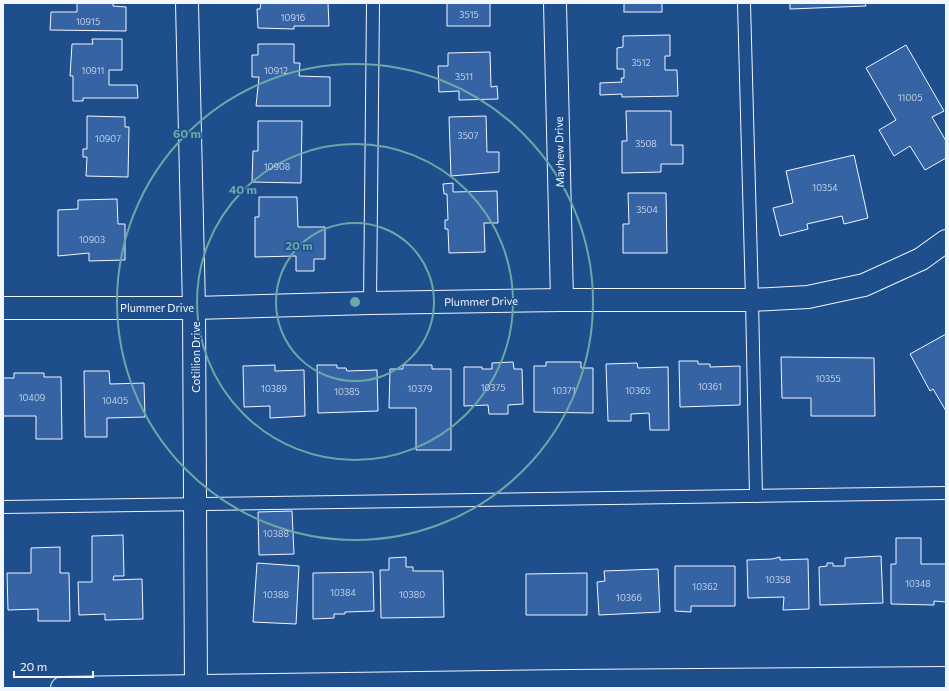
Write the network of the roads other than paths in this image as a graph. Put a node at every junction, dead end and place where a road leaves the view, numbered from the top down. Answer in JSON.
{"nodes":[{"id":1,"x":187,"y":3,"type":"edge"},
{"id":2,"x":373,"y":3,"type":"edge"},
{"id":3,"x":555,"y":3,"type":"edge"},
{"id":4,"x":744,"y":3,"type":"edge"},
{"id":5,"x":946,"y":241,"type":"edge"},
{"id":6,"x":562,"y":300,"type":"junction"},
{"id":7,"x":752,"y":300,"type":"junction"},
{"id":8,"x":370,"y":303,"type":"junction"},
{"id":9,"x":3,"y":308,"type":"edge"},
{"id":10,"x":194,"y":308,"type":"junction"},
{"id":11,"x":946,"y":493,"type":"edge"},
{"id":12,"x":756,"y":496,"type":"junction"},
{"id":13,"x":196,"y":504,"type":"junction"},
{"id":14,"x":3,"y":506,"type":"edge"},
{"id":15,"x":946,"y":678,"type":"edge"},
{"id":16,"x":571,"y":684,"type":"edge"},
{"id":17,"x":196,"y":687,"type":"edge"},
{"id":18,"x":62,"y":688,"type":"edge"}],
"edges":[{"from":1,"to":10,"type":"street","name":"Cotillion Drive"},
{"from":2,"to":8,"type":"lane"},
{"from":3,"to":6,"type":"street","name":"Mayhew Drive"},
{"from":4,"to":7,"type":"lane"},
{"from":5,"to":7,"type":"street","name":"Plummer Drive"},
{"from":6,"to":7,"type":"street","name":"Plummer Drive"},
{"from":6,"to":8,"type":"street","name":"Plummer Drive"},
{"from":7,"to":12,"type":"lane"},
{"from":8,"to":10,"type":"street","name":"Plummer Drive"},
{"from":9,"to":10,"type":"street","name":"Plummer Drive"},
{"from":10,"to":13,"type":"street","name":"Cotillion Drive"},
{"from":11,"to":12,"type":"lane"},
{"from":12,"to":13,"type":"lane"},
{"from":13,"to":14,"type":"lane"},
{"from":13,"to":17,"type":"street","name":"Cotillion Drive"},
{"from":15,"to":16,"type":"street"},
{"from":16,"to":17,"type":"street"},
{"from":17,"to":18,"type":"street"}]}
